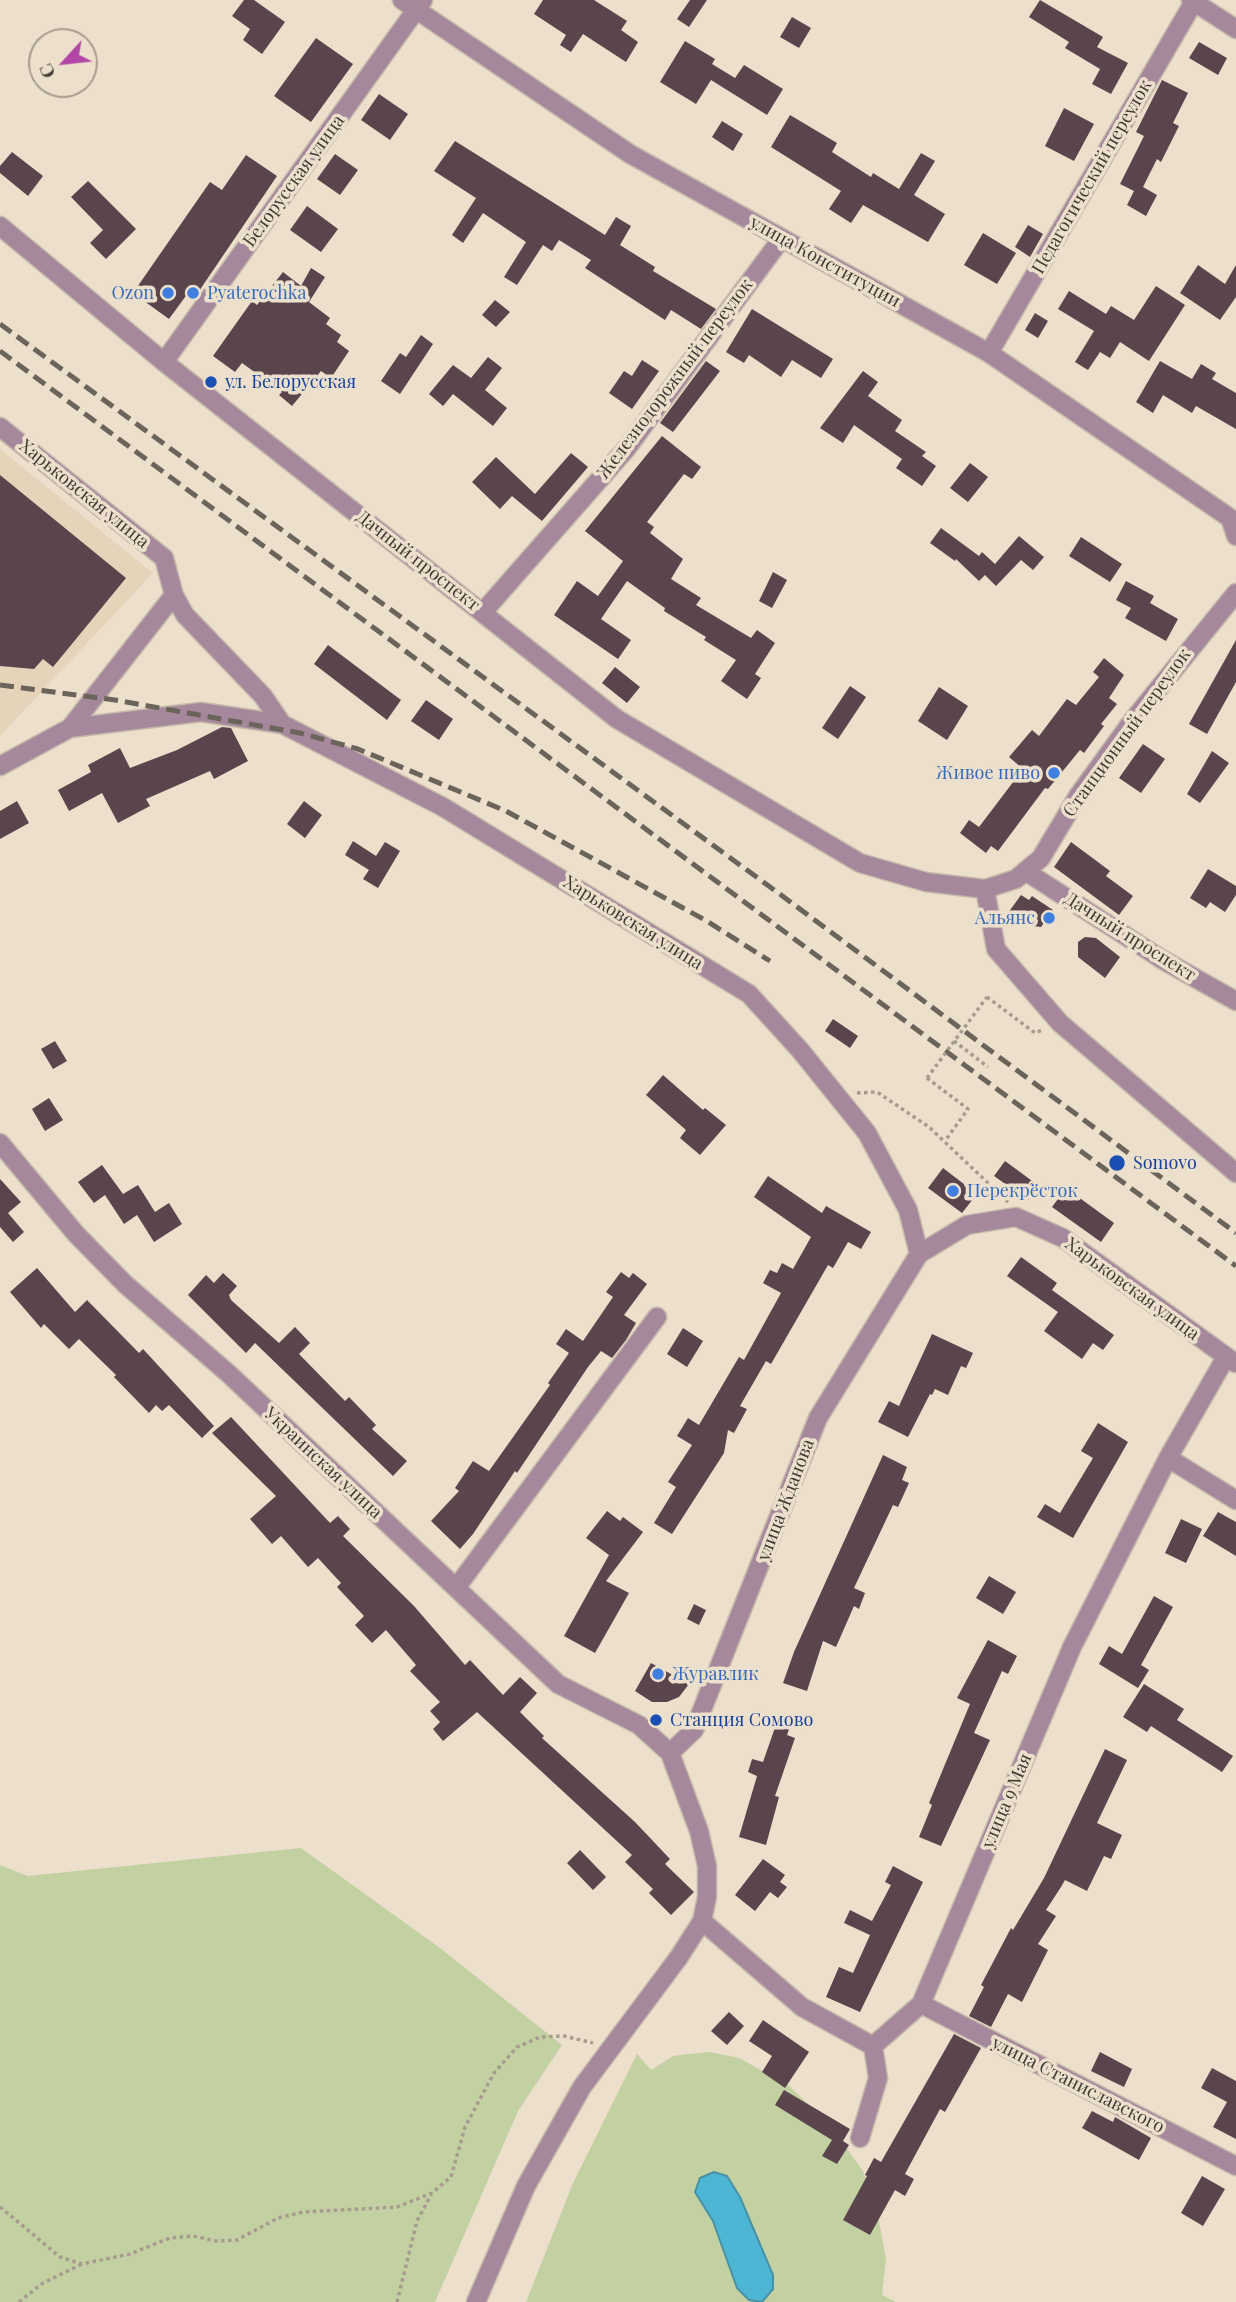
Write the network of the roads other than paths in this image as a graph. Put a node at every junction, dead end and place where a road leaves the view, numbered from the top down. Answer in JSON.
{"nodes":[{"id":1,"x":1193,"y":1,"type":"edge"},
{"id":2,"x":413,"y":4,"type":"edge"},
{"id":3,"x":1236,"y":29,"type":"edge"},
{"id":4,"x":0,"y":226,"type":"edge"},
{"id":5,"x":782,"y":238,"type":"junction"},
{"id":6,"x":989,"y":353,"type":"junction"},
{"id":7,"x":164,"y":362,"type":"junction"},
{"id":8,"x":0,"y":427,"type":"edge"},
{"id":9,"x":1236,"y":536,"type":"edge"},
{"id":10,"x":1236,"y":593,"type":"edge"},
{"id":11,"x":174,"y":595,"type":"junction"},
{"id":12,"x":483,"y":612,"type":"junction"},
{"id":13,"x":282,"y":724,"type":"junction"},
{"id":14,"x":70,"y":728,"type":"junction"},
{"id":15,"x":0,"y":766,"type":"edge"},
{"id":16,"x":860,"y":863,"type":"joint"},
{"id":17,"x":1026,"y":871,"type":"junction"},
{"id":18,"x":985,"y":890,"type":"junction"},
{"id":19,"x":1236,"y":1001,"type":"edge"},
{"id":20,"x":0,"y":1143,"type":"edge"},
{"id":21,"x":1236,"y":1173,"type":"edge"},
{"id":22,"x":919,"y":1254,"type":"junction"},
{"id":23,"x":657,"y":1317,"type":"dead end"},
{"id":24,"x":1231,"y":1361,"type":"edge"},
{"id":25,"x":1168,"y":1458,"type":"junction"},
{"id":26,"x":1236,"y":1500,"type":"edge"},
{"id":27,"x":456,"y":1588,"type":"junction"},
{"id":28,"x":670,"y":1753,"type":"junction"},
{"id":29,"x":702,"y":1921,"type":"junction"},
{"id":30,"x":921,"y":2004,"type":"junction"},
{"id":31,"x":873,"y":2046,"type":"junction"},
{"id":32,"x":860,"y":2138,"type":"dead end"},
{"id":33,"x":1236,"y":2166,"type":"edge"},
{"id":34,"x":476,"y":2302,"type":"edge"}],
"edges":[{"from":1,"to":3,"type":"street"},
{"from":1,"to":6,"type":"street","name":"Педагогический переулок"},
{"from":2,"to":5,"type":"street","name":"улица Конституции"},
{"from":2,"to":7,"type":"street","name":"Белорусская улица"},
{"from":4,"to":7,"type":"street","name":"Дачный проспект"},
{"from":5,"to":6,"type":"street","name":"улица Конституции"},
{"from":5,"to":12,"type":"street","name":"Железнодорожный переулок"},
{"from":6,"to":9,"type":"street","name":"улица Конституции"},
{"from":7,"to":12,"type":"street","name":"Дачный проспект"},
{"from":8,"to":11,"type":"street","name":"Харьковская улица"},
{"from":10,"to":17,"type":"street","name":"Станционный переулок"},
{"from":11,"to":13,"type":"street","name":"Харьковская улица"},
{"from":11,"to":14,"type":"street"},
{"from":12,"to":16,"type":"street","name":"Дачный проспект"},
{"from":13,"to":14,"type":"street"},
{"from":13,"to":22,"type":"street","name":"Харьковская улица"},
{"from":14,"to":15,"type":"street"},
{"from":16,"to":18,"type":"street","name":"Станционный переулок"},
{"from":17,"to":18,"type":"street","name":"Станционный переулок"},
{"from":17,"to":19,"type":"street","name":"Дачный проспект"},
{"from":18,"to":21,"type":"street"},
{"from":20,"to":27,"type":"street","name":"Украинская улица"},
{"from":22,"to":24,"type":"street","name":"Харьковская улица"},
{"from":22,"to":28,"type":"street","name":"улица Жданова"},
{"from":23,"to":27,"type":"street"},
{"from":24,"to":25,"type":"street","name":"улица 9 Мая"},
{"from":25,"to":26,"type":"street"},
{"from":25,"to":30,"type":"street","name":"улица 9 Мая"},
{"from":27,"to":28,"type":"street","name":"Украинская улица"},
{"from":28,"to":29,"type":"street"},
{"from":29,"to":31,"type":"street"},
{"from":29,"to":34,"type":"street"},
{"from":30,"to":31,"type":"street","name":"улица 9 Мая"},
{"from":30,"to":33,"type":"street","name":"улица Станиславского"},
{"from":31,"to":32,"type":"street"}]}
